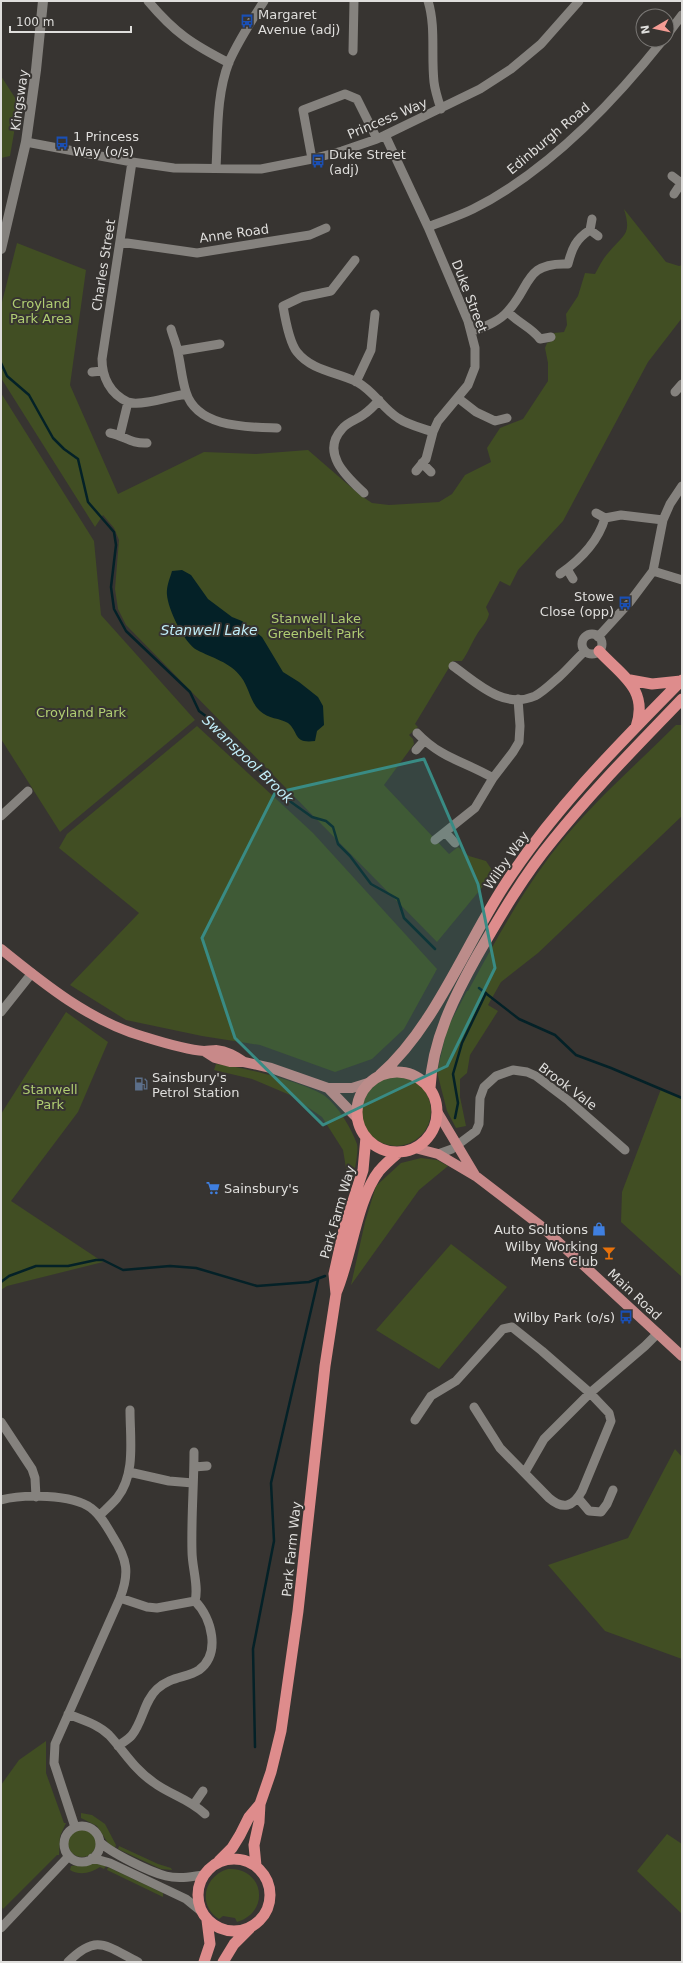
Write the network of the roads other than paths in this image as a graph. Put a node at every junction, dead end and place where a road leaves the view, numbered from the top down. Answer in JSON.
{"nodes":[{"id":1,"x":43,"y":1,"type":"edge"},
{"id":2,"x":148,"y":1,"type":"edge"},
{"id":3,"x":264,"y":1,"type":"edge"},
{"id":4,"x":354,"y":1,"type":"edge"},
{"id":5,"x":428,"y":1,"type":"edge"},
{"id":6,"x":579,"y":1,"type":"edge"},
{"id":7,"x":682,"y":15,"type":"edge"},
{"id":8,"x":675,"y":24,"type":"edge"},
{"id":9,"x":657,"y":48,"type":"edge"},
{"id":10,"x":353,"y":51,"type":"dead end"},
{"id":11,"x":229,"y":63,"type":"junction"},
{"id":12,"x":441,"y":109,"type":"junction"},
{"id":13,"x":381,"y":137,"type":"junction"},
{"id":14,"x":26,"y":142,"type":"junction"},
{"id":15,"x":312,"y":159,"type":"junction"},
{"id":16,"x":132,"y":162,"type":"junction"},
{"id":17,"x":216,"y":168,"type":"junction"},
{"id":18,"x":672,"y":176,"type":"dead end"},
{"id":19,"x":682,"y":183,"type":"edge"},
{"id":20,"x":674,"y":194,"type":"dead end"},
{"id":21,"x":592,"y":219,"type":"dead end"},
{"id":22,"x":428,"y":227,"type":"junction"},
{"id":23,"x":326,"y":228,"type":"dead end"},
{"id":24,"x":590,"y":230,"type":"junction"},
{"id":25,"x":598,"y":236,"type":"dead end"},
{"id":26,"x":120,"y":242,"type":"junction"},
{"id":27,"x":1,"y":249,"type":"edge"},
{"id":28,"x":355,"y":260,"type":"dead end"},
{"id":29,"x":508,"y":312,"type":"junction"},
{"id":30,"x":375,"y":314,"type":"dead end"},
{"id":31,"x":171,"y":329,"type":"dead end"},
{"id":32,"x":471,"y":332,"type":"junction"},
{"id":33,"x":551,"y":337,"type":"dead end"},
{"id":34,"x":220,"y":344,"type":"dead end"},
{"id":35,"x":178,"y":351,"type":"junction"},
{"id":36,"x":102,"y":371,"type":"junction"},
{"id":37,"x":92,"y":372,"type":"dead end"},
{"id":38,"x":356,"y":382,"type":"junction"},
{"id":39,"x":682,"y":384,"type":"edge"},
{"id":40,"x":675,"y":392,"type":"dead end"},
{"id":41,"x":186,"y":394,"type":"junction"},
{"id":42,"x":458,"y":398,"type":"junction"},
{"id":43,"x":379,"y":400,"type":"junction"},
{"id":44,"x":128,"y":402,"type":"junction"},
{"id":45,"x":507,"y":418,"type":"dead end"},
{"id":46,"x":277,"y":428,"type":"dead end"},
{"id":47,"x":433,"y":432,"type":"junction"},
{"id":48,"x":110,"y":433,"type":"dead end"},
{"id":49,"x":120,"y":435,"type":"junction"},
{"id":50,"x":147,"y":443,"type":"dead end"},
{"id":51,"x":422,"y":463,"type":"junction"},
{"id":52,"x":416,"y":471,"type":"dead end"},
{"id":53,"x":431,"y":472,"type":"dead end"},
{"id":54,"x":682,"y":486,"type":"edge"},
{"id":55,"x":364,"y":493,"type":"dead end"},
{"id":56,"x":596,"y":512,"type":"dead end"},
{"id":57,"x":605,"y":518,"type":"junction"},
{"id":58,"x":663,"y":520,"type":"junction"},
{"id":59,"x":653,"y":571,"type":"junction"},
{"id":60,"x":573,"y":579,"type":"dead end"},
{"id":61,"x":682,"y":580,"type":"edge"},
{"id":62,"x":598,"y":637,"type":"junction"},
{"id":63,"x":585,"y":651,"type":"junction"},
{"id":64,"x":599,"y":651,"type":"junction"},
{"id":65,"x":453,"y":666,"type":"dead end"},
{"id":66,"x":630,"y":680,"type":"junction"},
{"id":67,"x":682,"y":681,"type":"edge"},
{"id":68,"x":518,"y":699,"type":"junction"},
{"id":69,"x":682,"y":700,"type":"edge"},
{"id":70,"x":636,"y":727,"type":"junction"},
{"id":71,"x":418,"y":734,"type":"dead end"},
{"id":72,"x":424,"y":741,"type":"junction"},
{"id":73,"x":416,"y":750,"type":"dead end"},
{"id":74,"x":493,"y":778,"type":"junction"},
{"id":75,"x":28,"y":791,"type":"dead end"},
{"id":76,"x":1,"y":816,"type":"edge"},
{"id":77,"x":445,"y":832,"type":"junction"},
{"id":78,"x":435,"y":840,"type":"dead end"},
{"id":79,"x":455,"y":843,"type":"dead end"},
{"id":80,"x":1,"y":949,"type":"edge"},
{"id":81,"x":32,"y":973,"type":"junction"},
{"id":82,"x":1,"y":1012,"type":"edge"},
{"id":83,"x":380,"y":1075,"type":"junction"},
{"id":84,"x":368,"y":1083,"type":"junction"},
{"id":85,"x":328,"y":1088,"type":"junction"},
{"id":86,"x":430,"y":1088,"type":"junction"},
{"id":87,"x":438,"y":1113,"type":"junction"},
{"id":88,"x":357,"y":1118,"type":"junction"},
{"id":89,"x":366,"y":1137,"type":"junction"},
{"id":90,"x":456,"y":1146,"type":"junction"},
{"id":91,"x":415,"y":1148,"type":"junction"},
{"id":92,"x":625,"y":1150,"type":"dead end"},
{"id":93,"x":399,"y":1152,"type":"junction"},
{"id":94,"x":438,"y":1154,"type":"junction"},
{"id":95,"x":477,"y":1177,"type":"junction"},
{"id":96,"x":336,"y":1294,"type":"junction"},
{"id":97,"x":658,"y":1333,"type":"junction"},
{"id":98,"x":682,"y":1356,"type":"edge"},
{"id":99,"x":590,"y":1393,"type":"junction"},
{"id":100,"x":474,"y":1407,"type":"dead end"},
{"id":101,"x":130,"y":1410,"type":"dead end"},
{"id":102,"x":415,"y":1420,"type":"dead end"},
{"id":103,"x":1,"y":1422,"type":"edge"},
{"id":104,"x":194,"y":1452,"type":"dead end"},
{"id":105,"x":208,"y":1466,"type":"dead end"},
{"id":106,"x":194,"y":1467,"type":"junction"},
{"id":107,"x":129,"y":1472,"type":"junction"},
{"id":108,"x":525,"y":1472,"type":"junction"},
{"id":109,"x":193,"y":1483,"type":"junction"},
{"id":110,"x":613,"y":1490,"type":"dead end"},
{"id":111,"x":36,"y":1496,"type":"junction"},
{"id":112,"x":578,"y":1498,"type":"junction"},
{"id":113,"x":1,"y":1500,"type":"edge"},
{"id":114,"x":99,"y":1516,"type":"junction"},
{"id":115,"x":120,"y":1598,"type":"junction"},
{"id":116,"x":195,"y":1601,"type":"junction"},
{"id":117,"x":68,"y":1714,"type":"junction"},
{"id":118,"x":118,"y":1746,"type":"junction"},
{"id":119,"x":203,"y":1791,"type":"dead end"},
{"id":120,"x":194,"y":1804,"type":"junction"},
{"id":121,"x":260,"y":1804,"type":"junction"},
{"id":122,"x":205,"y":1814,"type":"dead end"},
{"id":123,"x":75,"y":1828,"type":"junction"},
{"id":124,"x":100,"y":1842,"type":"junction"},
{"id":125,"x":69,"y":1856,"type":"junction"},
{"id":126,"x":92,"y":1858,"type":"junction"},
{"id":127,"x":218,"y":1861,"type":"junction"},
{"id":128,"x":256,"y":1866,"type":"junction"},
{"id":129,"x":203,"y":1875,"type":"junction"},
{"id":130,"x":204,"y":1916,"type":"junction"},
{"id":131,"x":252,"y":1926,"type":"junction"},
{"id":132,"x":1,"y":1928,"type":"edge"},
{"id":133,"x":68,"y":1962,"type":"edge"},
{"id":134,"x":138,"y":1962,"type":"edge"},
{"id":135,"x":204,"y":1962,"type":"edge"},
{"id":136,"x":223,"y":1962,"type":"edge"}],
"edges":[{"from":1,"to":14,"type":"street","name":"Kingsway"},
{"from":2,"to":11,"type":"street"},
{"from":3,"to":11,"type":"street"},
{"from":4,"to":10,"type":"street"},
{"from":5,"to":12,"type":"street"},
{"from":6,"to":12,"type":"street","name":"Princess Way"},
{"from":7,"to":8,"type":"street"},
{"from":9,"to":22,"type":"street","name":"Edinburgh Road"},
{"from":11,"to":17,"type":"street"},
{"from":12,"to":13,"type":"street","name":"Princess Way"},
{"from":13,"to":15,"type":"street","name":"Princess Way"},
{"from":13,"to":15,"type":"street","name":"Duke Street"},
{"from":13,"to":22,"type":"street","name":"Duke Street"},
{"from":14,"to":16,"type":"street","name":"Princess Way"},
{"from":14,"to":27,"type":"street","name":"Kingsway"},
{"from":15,"to":17,"type":"street","name":"Princess Way"},
{"from":16,"to":17,"type":"street","name":"Princess Way"},
{"from":16,"to":26,"type":"street","name":"Charles Street"},
{"from":18,"to":19,"type":"street"},
{"from":19,"to":20,"type":"street"},
{"from":21,"to":24,"type":"street"},
{"from":22,"to":32,"type":"street","name":"Duke Street"},
{"from":23,"to":26,"type":"street","name":"Anne Road"},
{"from":24,"to":25,"type":"street"},
{"from":24,"to":29,"type":"street"},
{"from":26,"to":36,"type":"street","name":"Charles Street"},
{"from":28,"to":38,"type":"street"},
{"from":29,"to":32,"type":"street"},
{"from":29,"to":33,"type":"street"},
{"from":30,"to":38,"type":"street"},
{"from":31,"to":35,"type":"street"},
{"from":32,"to":42,"type":"street","name":"Duke Street"},
{"from":34,"to":35,"type":"street"},
{"from":35,"to":41,"type":"street"},
{"from":36,"to":37,"type":"street"},
{"from":36,"to":44,"type":"street"},
{"from":38,"to":43,"type":"street"},
{"from":39,"to":40,"type":"street"},
{"from":41,"to":44,"type":"street"},
{"from":41,"to":46,"type":"street"},
{"from":42,"to":45,"type":"street"},
{"from":42,"to":47,"type":"street","name":"Duke Street"},
{"from":43,"to":47,"type":"street"},
{"from":43,"to":55,"type":"street"},
{"from":44,"to":49,"type":"street"},
{"from":47,"to":51,"type":"street","name":"Duke Street"},
{"from":48,"to":49,"type":"street"},
{"from":49,"to":50,"type":"street"},
{"from":51,"to":52,"type":"street","name":"Duke Street"},
{"from":51,"to":53,"type":"street"},
{"from":54,"to":58,"type":"street"},
{"from":56,"to":57,"type":"street"},
{"from":57,"to":58,"type":"street"},
{"from":57,"to":60,"type":"street"},
{"from":58,"to":59,"type":"street"},
{"from":59,"to":61,"type":"street"},
{"from":59,"to":62,"type":"street"},
{"from":62,"to":63,"type":"street"},
{"from":62,"to":64,"type":"street"},
{"from":63,"to":64,"type":"street"},
{"from":63,"to":68,"type":"street"},
{"from":64,"to":66,"type":"highway"},
{"from":65,"to":68,"type":"street"},
{"from":66,"to":67,"type":"highway"},
{"from":66,"to":70,"type":"highway"},
{"from":67,"to":70,"type":"highway","name":"Wilby Way"},
{"from":68,"to":74,"type":"street"},
{"from":69,"to":86,"type":"highway","name":"Wilby Way"},
{"from":70,"to":83,"type":"highway","name":"Wilby Way"},
{"from":71,"to":72,"type":"street"},
{"from":72,"to":73,"type":"street"},
{"from":72,"to":74,"type":"street"},
{"from":74,"to":77,"type":"street"},
{"from":75,"to":76,"type":"street"},
{"from":77,"to":78,"type":"street"},
{"from":77,"to":79,"type":"street"},
{"from":80,"to":81,"type":"main road"},
{"from":81,"to":82,"type":"street"},
{"from":81,"to":85,"type":"main road"},
{"from":83,"to":84,"type":"highway"},
{"from":83,"to":86,"type":"highway"},
{"from":84,"to":85,"type":"main road"},
{"from":84,"to":88,"type":"highway"},
{"from":85,"to":88,"type":"main road"},
{"from":86,"to":87,"type":"highway"},
{"from":87,"to":90,"type":"main road","name":"Main Road"},
{"from":87,"to":91,"type":"highway"},
{"from":88,"to":89,"type":"highway"},
{"from":89,"to":93,"type":"highway"},
{"from":89,"to":96,"type":"highway","name":"Park Farm Way"},
{"from":90,"to":92,"type":"street","name":"Brook Vale"},
{"from":90,"to":94,"type":"street","name":"Brook Vale"},
{"from":90,"to":95,"type":"main road","name":"Main Road"},
{"from":91,"to":93,"type":"highway"},
{"from":91,"to":94,"type":"main road","name":"Main Road"},
{"from":93,"to":96,"type":"highway","name":"Park Farm Way"},
{"from":94,"to":95,"type":"main road","name":"Main Road"},
{"from":95,"to":97,"type":"main road","name":"Main Road"},
{"from":96,"to":121,"type":"highway","name":"Park Farm Way"},
{"from":97,"to":98,"type":"main road","name":"Main Road"},
{"from":97,"to":99,"type":"street"},
{"from":99,"to":102,"type":"street"},
{"from":99,"to":108,"type":"street"},
{"from":99,"to":112,"type":"street"},
{"from":100,"to":108,"type":"street"},
{"from":101,"to":107,"type":"street"},
{"from":103,"to":111,"type":"street"},
{"from":104,"to":106,"type":"street"},
{"from":105,"to":106,"type":"street"},
{"from":106,"to":109,"type":"street"},
{"from":107,"to":109,"type":"street"},
{"from":107,"to":114,"type":"street"},
{"from":108,"to":112,"type":"street"},
{"from":109,"to":116,"type":"street"},
{"from":110,"to":112,"type":"street"},
{"from":111,"to":113,"type":"street"},
{"from":111,"to":114,"type":"street"},
{"from":114,"to":115,"type":"street"},
{"from":115,"to":116,"type":"street"},
{"from":115,"to":117,"type":"street"},
{"from":116,"to":118,"type":"street"},
{"from":117,"to":118,"type":"street"},
{"from":117,"to":123,"type":"street"},
{"from":118,"to":120,"type":"street"},
{"from":119,"to":120,"type":"street"},
{"from":120,"to":122,"type":"street"},
{"from":121,"to":127,"type":"highway","name":"Park Farm Way"},
{"from":121,"to":128,"type":"highway","name":"Park Farm Way"},
{"from":123,"to":124,"type":"street"},
{"from":123,"to":125,"type":"street"},
{"from":124,"to":126,"type":"street"},
{"from":124,"to":129,"type":"street"},
{"from":125,"to":126,"type":"street"},
{"from":125,"to":132,"type":"street"},
{"from":126,"to":130,"type":"street"},
{"from":127,"to":128,"type":"highway"},
{"from":127,"to":129,"type":"highway"},
{"from":128,"to":131,"type":"highway"},
{"from":129,"to":130,"type":"highway"},
{"from":130,"to":131,"type":"highway"},
{"from":130,"to":135,"type":"highway"},
{"from":131,"to":136,"type":"highway"},
{"from":133,"to":134,"type":"street"}]}
